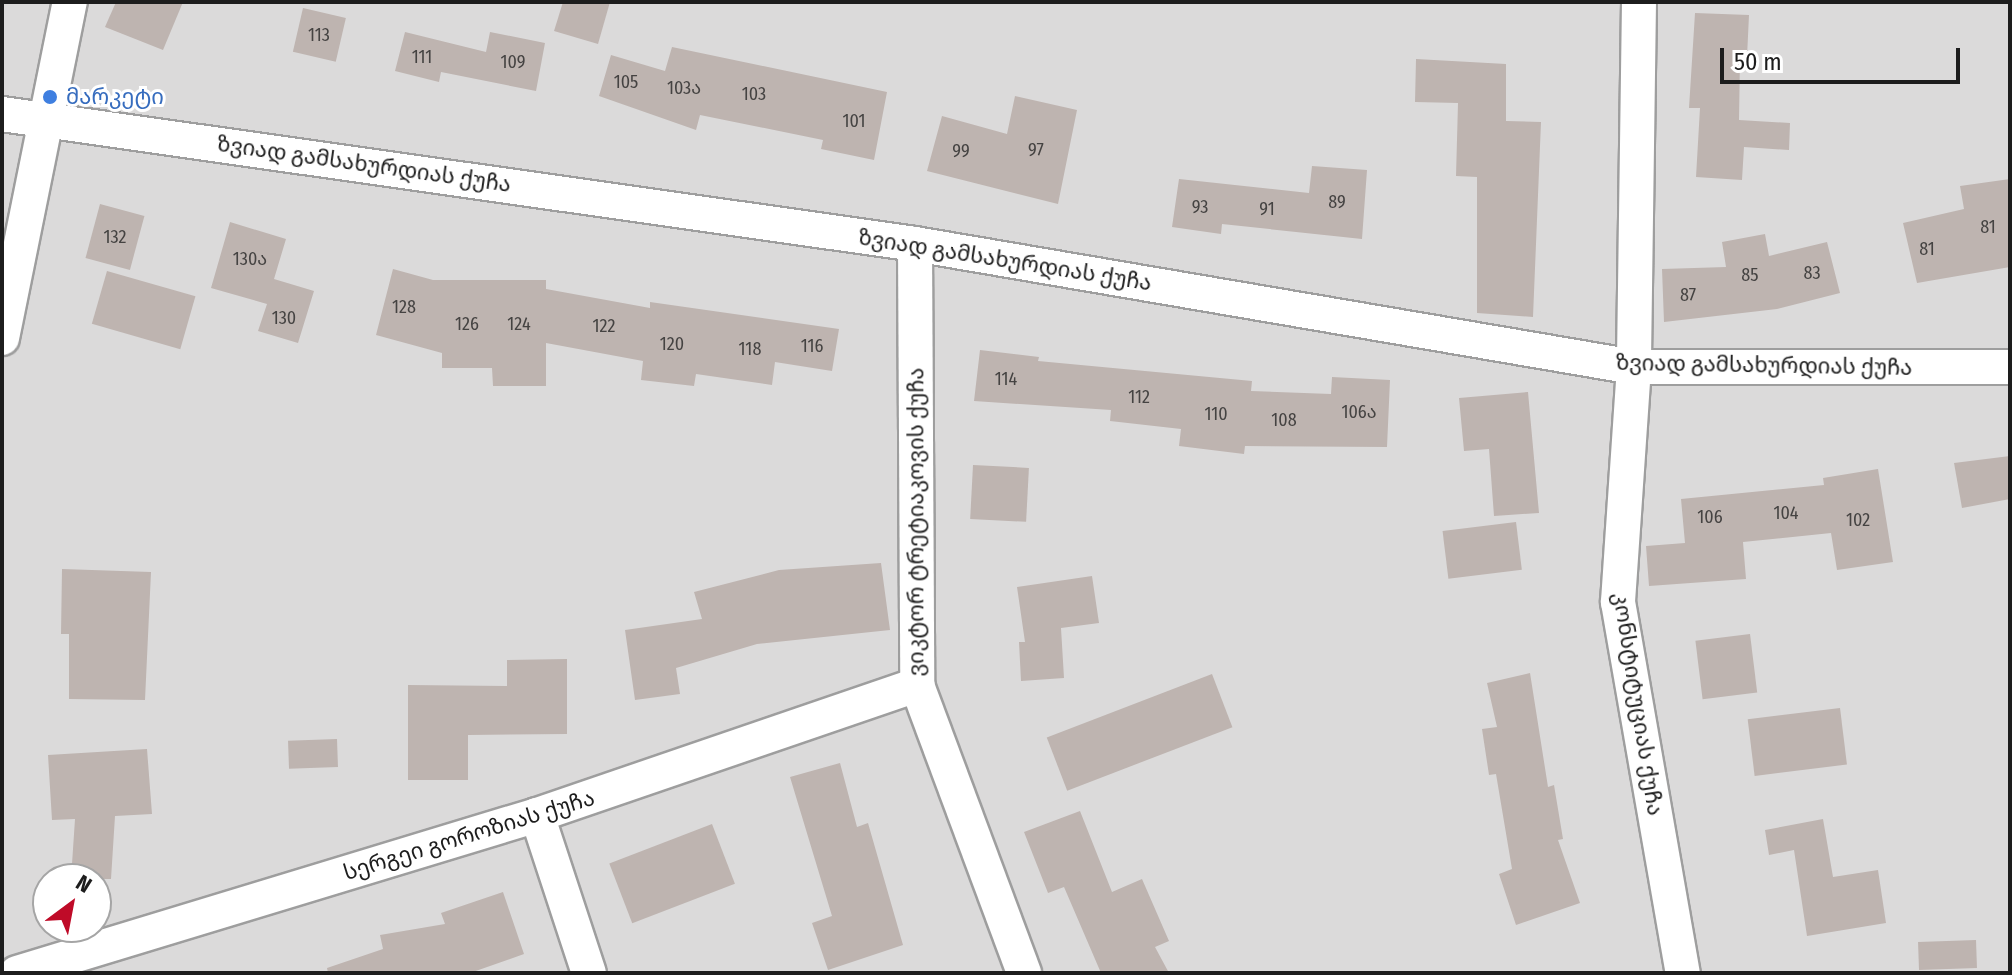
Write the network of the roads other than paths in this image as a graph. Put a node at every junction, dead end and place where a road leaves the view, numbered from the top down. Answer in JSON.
{"nodes":[{"id":1,"x":70,"y":2,"type":"edge"},
{"id":2,"x":1639,"y":2,"type":"edge"},
{"id":3,"x":2,"y":114,"type":"edge"},
{"id":4,"x":46,"y":118,"type":"junction"},
{"id":5,"x":915,"y":244,"type":"junction"},
{"id":6,"x":2,"y":338,"type":"edge"},
{"id":7,"x":1634,"y":367,"type":"junction"},
{"id":8,"x":2010,"y":367,"type":"edge"},
{"id":9,"x":917,"y":685,"type":"junction"},
{"id":10,"x":537,"y":815,"type":"junction"},
{"id":11,"x":17,"y":973,"type":"edge"},
{"id":12,"x":589,"y":973,"type":"edge"},
{"id":13,"x":1024,"y":973,"type":"edge"},
{"id":14,"x":1683,"y":973,"type":"edge"}],
"edges":[{"from":1,"to":4,"type":"street"},
{"from":2,"to":7,"type":"street","name":"კონსტიტუციას ქუჩა"},
{"from":3,"to":4,"type":"street","name":"ზვიად გამსახურდიას ქუჩა"},
{"from":4,"to":5,"type":"street","name":"ზვიად გამსახურდიას ქუჩა"},
{"from":4,"to":6,"type":"street"},
{"from":5,"to":7,"type":"street","name":"ზვიად გამსახურდიას ქუჩა"},
{"from":5,"to":9,"type":"street","name":"ვიკტორ ტრეტიაკოვის ქუჩა"},
{"from":7,"to":8,"type":"street","name":"ზვიად გამსახურდიას ქუჩა"},
{"from":7,"to":14,"type":"street","name":"კონსტიტუციას ქუჩა"},
{"from":9,"to":10,"type":"street","name":"სერგეი გოროზიას ქუჩა"},
{"from":9,"to":13,"type":"street","name":"ვიკტორ ტრეტიაკოვის ქუჩა"},
{"from":10,"to":11,"type":"street","name":"სერგეი გოროზიას ქუჩა"},
{"from":10,"to":12,"type":"street"}]}
